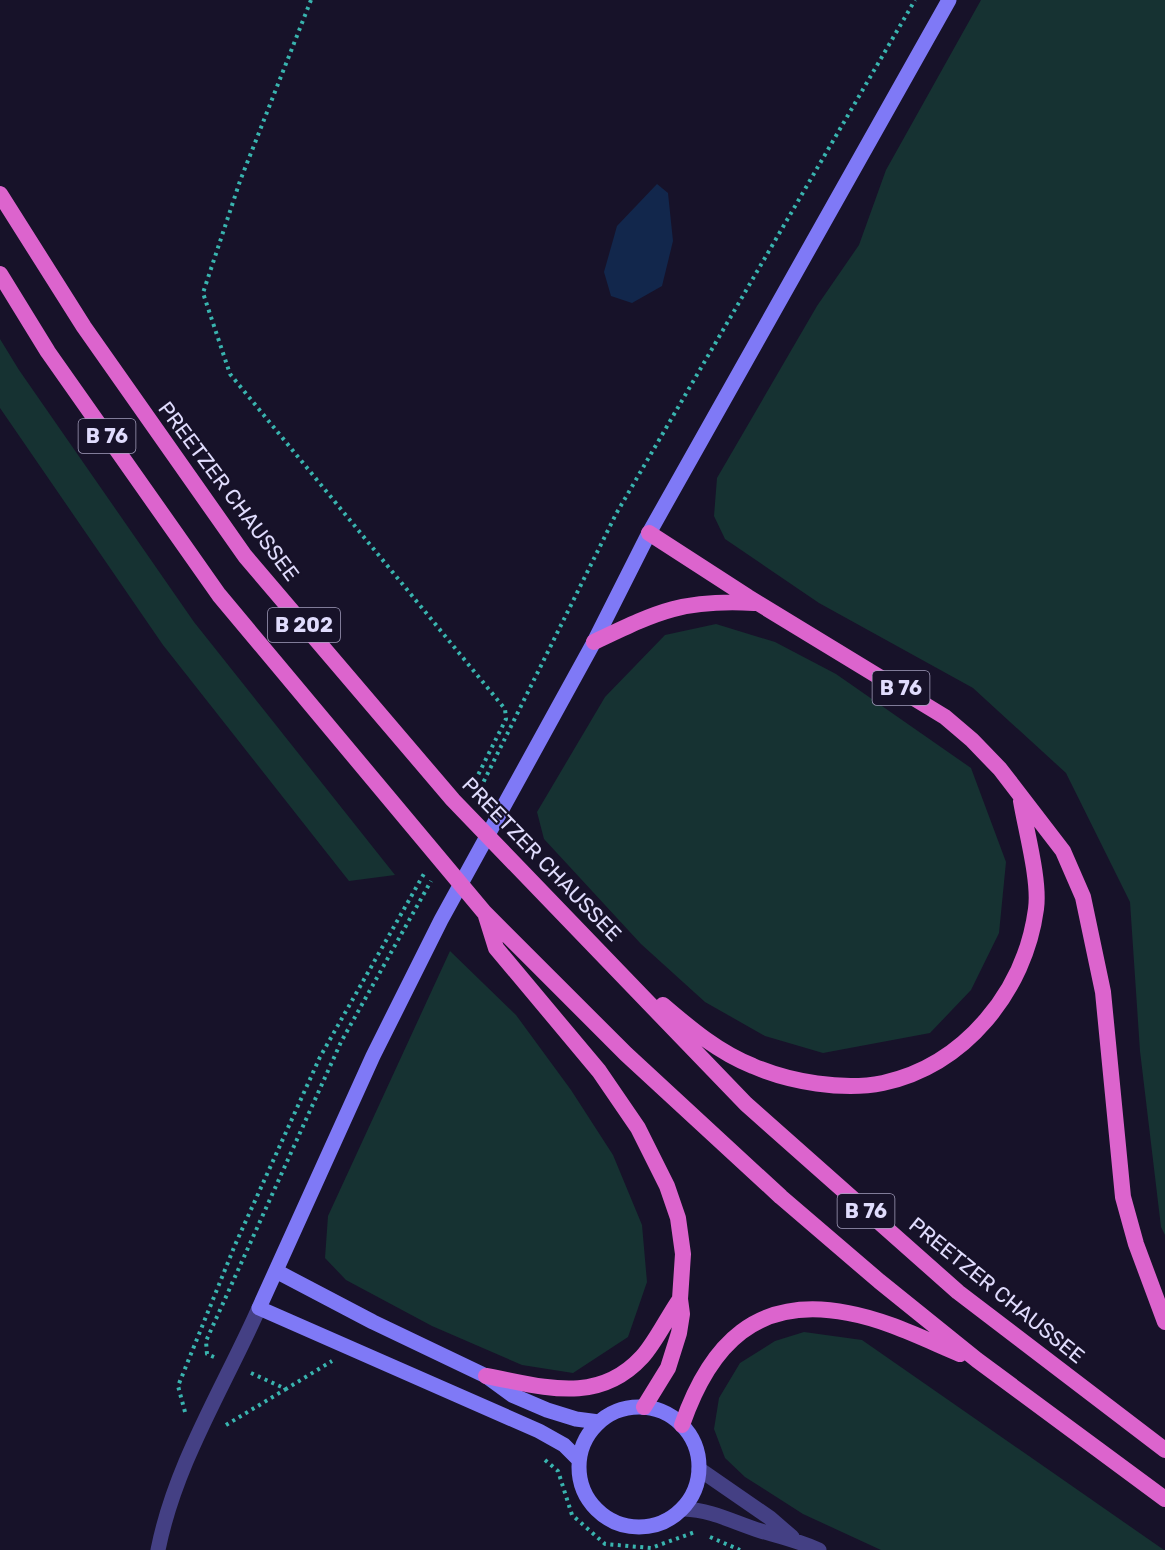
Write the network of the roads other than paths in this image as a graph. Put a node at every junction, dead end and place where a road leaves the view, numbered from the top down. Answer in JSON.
{"nodes":[{"id":1,"x":949,"y":0,"type":"edge"},
{"id":2,"x":0,"y":194,"type":"edge"},
{"id":3,"x":0,"y":274,"type":"edge"},
{"id":4,"x":649,"y":533,"type":"junction"},
{"id":5,"x":758,"y":603,"type":"junction"},
{"id":6,"x":594,"y":642,"type":"junction"},
{"id":7,"x":461,"y":797,"type":"joint"},
{"id":8,"x":1021,"y":800,"type":"junction"},
{"id":9,"x":484,"y":912,"type":"junction"},
{"id":10,"x":592,"y":945,"type":"junction"},
{"id":11,"x":276,"y":1271,"type":"junction"},
{"id":12,"x":680,"y":1299,"type":"junction"},
{"id":13,"x":259,"y":1308,"type":"junction"},
{"id":14,"x":1165,"y":1322,"type":"edge"},
{"id":15,"x":977,"y":1360,"type":"junction"},
{"id":16,"x":486,"y":1376,"type":"junction"},
{"id":17,"x":644,"y":1407,"type":"junction"},
{"id":18,"x":599,"y":1422,"type":"junction"},
{"id":19,"x":682,"y":1425,"type":"junction"},
{"id":20,"x":1165,"y":1450,"type":"edge"},
{"id":21,"x":579,"y":1460,"type":"junction"},
{"id":22,"x":699,"y":1470,"type":"junction"},
{"id":23,"x":1165,"y":1499,"type":"edge"},
{"id":24,"x":684,"y":1509,"type":"junction"},
{"id":25,"x":792,"y":1537,"type":"junction"},
{"id":26,"x":158,"y":1550,"type":"edge"},
{"id":27,"x":819,"y":1550,"type":"edge"}],
"edges":[{"from":1,"to":4,"type":"main road"},
{"from":2,"to":7,"type":"highway","name":"PREETZER CHAUSSEE","number":"B 202"},
{"from":3,"to":9,"type":"highway","number":"B 76"},
{"from":4,"to":5,"type":"highway","number":"B 76"},
{"from":4,"to":6,"type":"main road"},
{"from":5,"to":6,"type":"highway","number":"B 76"},
{"from":5,"to":8,"type":"highway","number":"B 76"},
{"from":6,"to":11,"type":"main road"},
{"from":7,"to":10,"type":"highway","name":"PREETZER CHAUSSEE","number":"B 76"},
{"from":8,"to":10,"type":"highway","number":"B 76"},
{"from":8,"to":14,"type":"highway","number":"B 76"},
{"from":9,"to":12,"type":"highway","number":"B 76"},
{"from":9,"to":15,"type":"highway","number":"B 76"},
{"from":10,"to":20,"type":"highway","name":"PREETZER CHAUSSEE","number":"B 76"},
{"from":11,"to":13,"type":"main road"},
{"from":11,"to":16,"type":"main road"},
{"from":12,"to":16,"type":"highway","number":"B 76"},
{"from":12,"to":17,"type":"highway","number":"B 76"},
{"from":13,"to":21,"type":"main road"},
{"from":13,"to":26,"type":"street"},
{"from":15,"to":19,"type":"highway","number":"B 76"},
{"from":15,"to":23,"type":"highway","number":"B 76"},
{"from":16,"to":18,"type":"main road"},
{"from":17,"to":18,"type":"main road"},
{"from":17,"to":19,"type":"main road"},
{"from":18,"to":21,"type":"main road"},
{"from":19,"to":22,"type":"main road"},
{"from":21,"to":24,"type":"main road"},
{"from":22,"to":24,"type":"main road"},
{"from":22,"to":25,"type":"street"},
{"from":24,"to":25,"type":"street"},
{"from":25,"to":27,"type":"street"}]}
